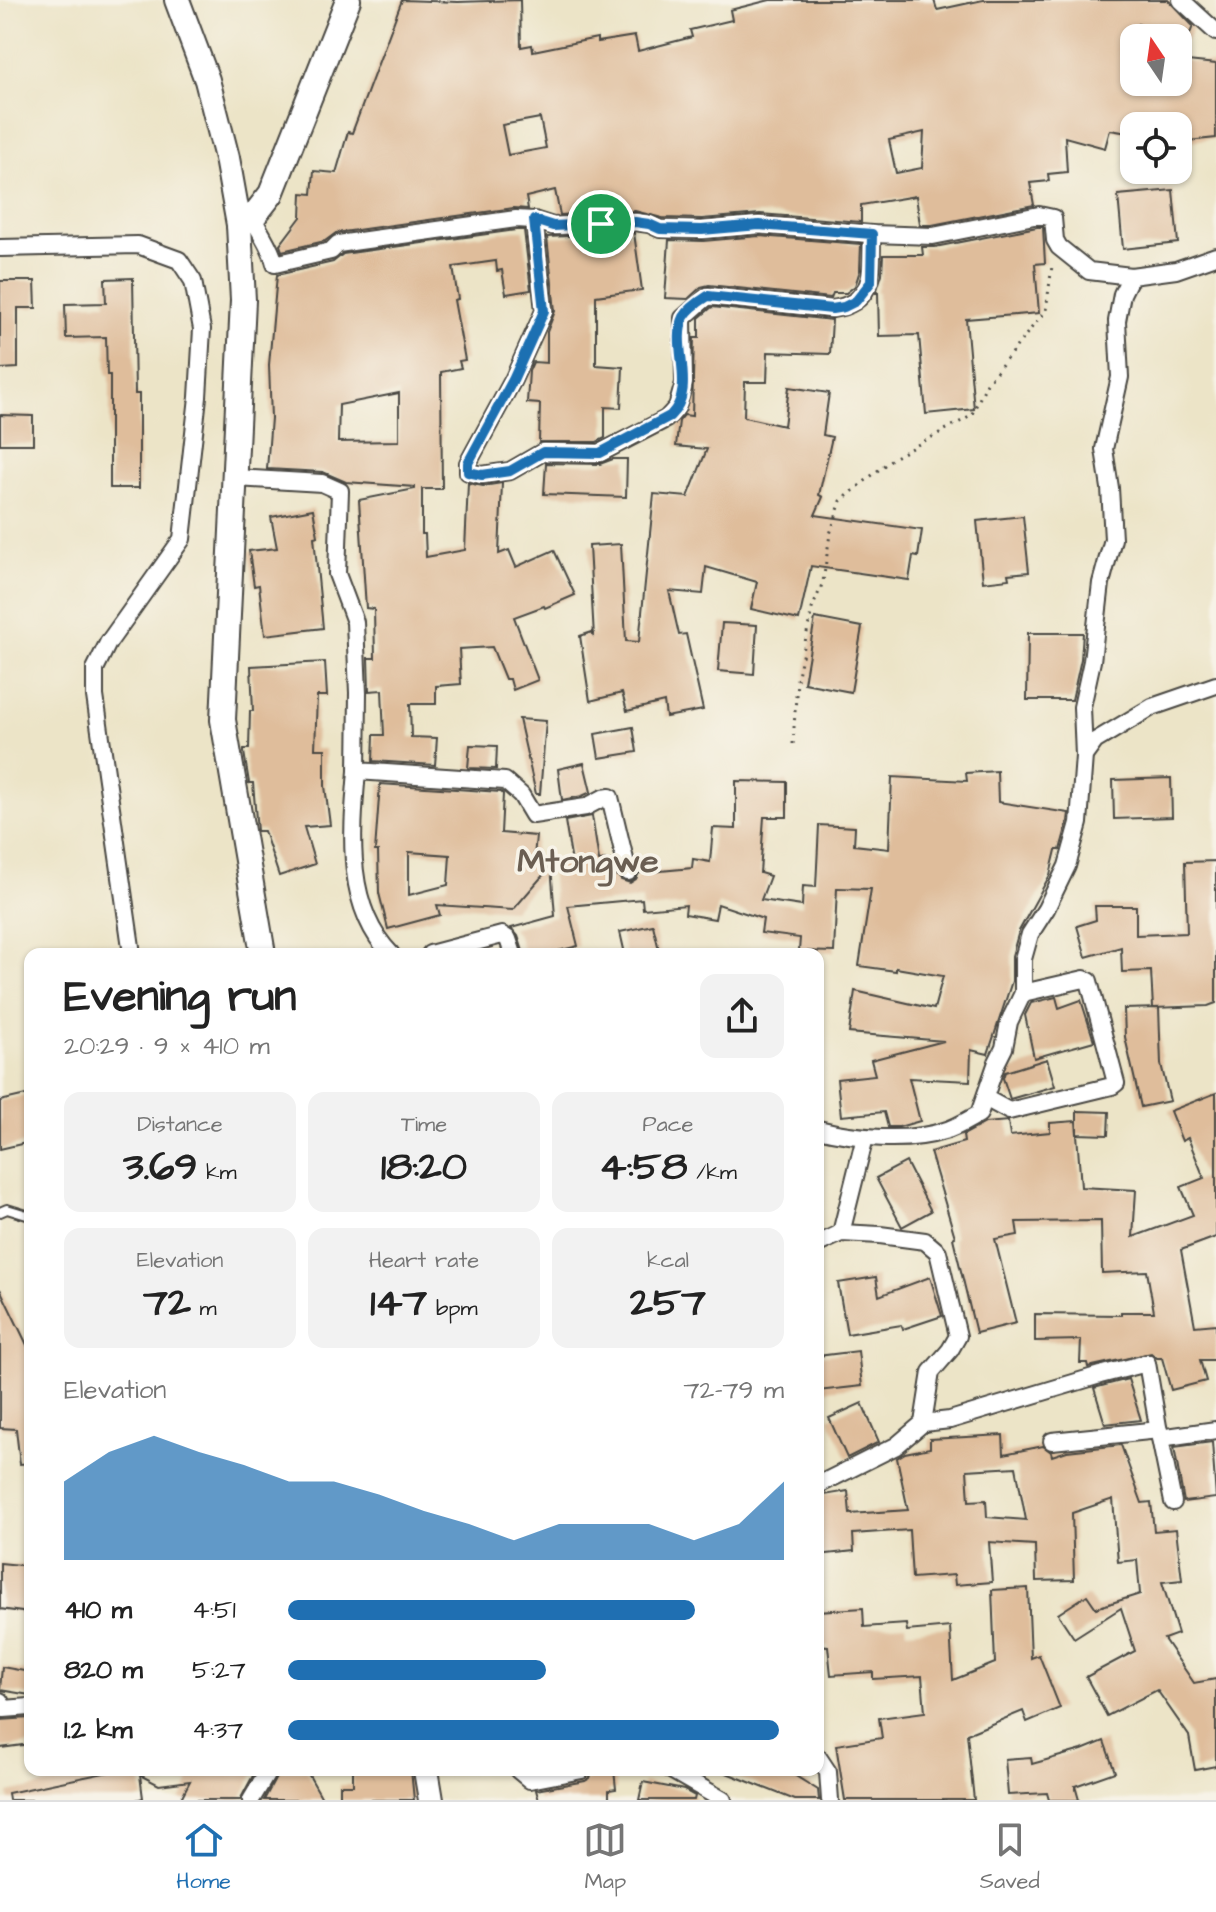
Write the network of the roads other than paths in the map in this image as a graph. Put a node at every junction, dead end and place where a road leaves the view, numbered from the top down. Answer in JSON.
{"nodes":[{"id":1,"x":177,"y":0,"type":"edge"},
{"id":2,"x":348,"y":0,"type":"edge"},
{"id":3,"x":1181,"y":0,"type":"edge"},
{"id":4,"x":1216,"y":32,"type":"edge"},
{"id":5,"x":534,"y":220,"type":"junction"},
{"id":6,"x":246,"y":221,"type":"junction"},
{"id":7,"x":872,"y":234,"type":"junction"},
{"id":8,"x":0,"y":248,"type":"edge"},
{"id":9,"x":1216,"y":256,"type":"edge"},
{"id":10,"x":1131,"y":276,"type":"junction"},
{"id":11,"x":236,"y":478,"type":"junction"},
{"id":12,"x":1216,"y":685,"type":"edge"},
{"id":13,"x":1084,"y":756,"type":"junction"},
{"id":14,"x":357,"y":771,"type":"junction"},
{"id":15,"x":628,"y":872,"type":"dead end"},
{"id":16,"x":131,"y":948,"type":"edge"},
{"id":17,"x":262,"y":948,"type":"edge"},
{"id":18,"x":387,"y":948,"type":"edge"},
{"id":19,"x":453,"y":948,"type":"edge"},
{"id":20,"x":511,"y":948,"type":"edge"},
{"id":21,"x":1023,"y":993,"type":"junction"},
{"id":22,"x":985,"y":1098,"type":"junction"},
{"id":23,"x":824,"y":1130,"type":"edge"},
{"id":24,"x":865,"y":1137,"type":"junction"},
{"id":25,"x":0,"y":1212,"type":"edge"},
{"id":26,"x":24,"y":1214,"type":"edge"},
{"id":27,"x":841,"y":1233,"type":"junction"},
{"id":28,"x":824,"y":1241,"type":"edge"},
{"id":29,"x":923,"y":1423,"type":"junction"},
{"id":30,"x":1216,"y":1430,"type":"edge"},
{"id":31,"x":1160,"y":1434,"type":"junction"},
{"id":32,"x":1052,"y":1441,"type":"dead end"},
{"id":33,"x":824,"y":1483,"type":"edge"},
{"id":34,"x":1173,"y":1502,"type":"dead end"},
{"id":35,"x":0,"y":1701,"type":"edge"},
{"id":36,"x":24,"y":1707,"type":"edge"},
{"id":37,"x":824,"y":1766,"type":"edge"},
{"id":38,"x":265,"y":1776,"type":"edge"},
{"id":39,"x":427,"y":1776,"type":"edge"},
{"id":40,"x":525,"y":1776,"type":"edge"},
{"id":41,"x":551,"y":1776,"type":"edge"},
{"id":42,"x":681,"y":1776,"type":"edge"},
{"id":43,"x":251,"y":1800,"type":"edge"},
{"id":44,"x":431,"y":1800,"type":"edge"},
{"id":45,"x":723,"y":1800,"type":"edge"},
{"id":46,"x":830,"y":1800,"type":"edge"}],
"edges":[{"from":1,"to":6,"type":"street"},
{"from":2,"to":6,"type":"street"},
{"from":3,"to":4,"type":"street"},
{"from":5,"to":6,"type":"street"},
{"from":5,"to":7,"type":"street"},
{"from":5,"to":7,"type":"street"},
{"from":6,"to":11,"type":"street"},
{"from":7,"to":10,"type":"street"},
{"from":8,"to":16,"type":"street"},
{"from":9,"to":10,"type":"street"},
{"from":10,"to":13,"type":"street"},
{"from":11,"to":14,"type":"street"},
{"from":11,"to":17,"type":"street"},
{"from":12,"to":13,"type":"street"},
{"from":13,"to":21,"type":"street"},
{"from":14,"to":15,"type":"street"},
{"from":14,"to":18,"type":"street"},
{"from":19,"to":20,"type":"street"},
{"from":21,"to":22,"type":"street"},
{"from":21,"to":22,"type":"street"},
{"from":22,"to":24,"type":"street"},
{"from":23,"to":24,"type":"street"},
{"from":24,"to":27,"type":"street"},
{"from":25,"to":26,"type":"lane"},
{"from":27,"to":28,"type":"street"},
{"from":27,"to":29,"type":"street"},
{"from":29,"to":31,"type":"street"},
{"from":29,"to":33,"type":"street"},
{"from":30,"to":31,"type":"street"},
{"from":31,"to":32,"type":"street"},
{"from":31,"to":34,"type":"street"},
{"from":35,"to":36,"type":"street"},
{"from":37,"to":46,"type":"street"},
{"from":38,"to":43,"type":"street"},
{"from":39,"to":44,"type":"street"},
{"from":40,"to":41,"type":"street"},
{"from":42,"to":45,"type":"street"}]}
